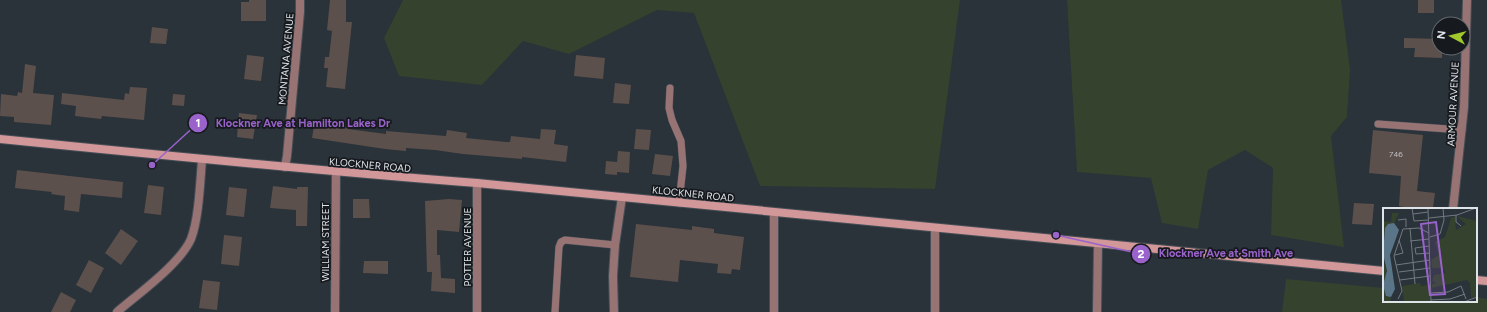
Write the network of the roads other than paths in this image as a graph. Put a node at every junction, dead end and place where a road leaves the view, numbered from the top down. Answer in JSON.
{"nodes":[{"id":1,"x":300,"y":0,"type":"edge"},
{"id":2,"x":1467,"y":0,"type":"edge"},
{"id":3,"x":670,"y":88,"type":"dead end"},
{"id":4,"x":1378,"y":124,"type":"dead end"},
{"id":5,"x":1462,"y":130,"type":"junction"},
{"id":6,"x":0,"y":139,"type":"edge"},
{"id":7,"x":202,"y":160,"type":"junction"},
{"id":8,"x":284,"y":167,"type":"junction"},
{"id":9,"x":336,"y":172,"type":"junction"},
{"id":10,"x":477,"y":183,"type":"junction"},
{"id":11,"x":622,"y":197,"type":"junction"},
{"id":12,"x":680,"y":203,"type":"junction"},
{"id":13,"x":1453,"y":208,"type":"edge"},
{"id":14,"x":774,"y":212,"type":"junction"},
{"id":15,"x":935,"y":228,"type":"junction"},
{"id":16,"x":1098,"y":244,"type":"junction"},
{"id":17,"x":615,"y":245,"type":"junction"},
{"id":18,"x":1383,"y":271,"type":"edge"},
{"id":19,"x":1477,"y":280,"type":"edge"},
{"id":20,"x":1487,"y":281,"type":"edge"},
{"id":21,"x":117,"y":312,"type":"edge"},
{"id":22,"x":335,"y":312,"type":"edge"},
{"id":23,"x":477,"y":312,"type":"edge"},
{"id":24,"x":556,"y":312,"type":"edge"},
{"id":25,"x":614,"y":312,"type":"edge"},
{"id":26,"x":774,"y":312,"type":"edge"},
{"id":27,"x":935,"y":312,"type":"edge"},
{"id":28,"x":1097,"y":312,"type":"edge"}],
"edges":[{"from":1,"to":8,"type":"street","name":"MONTANA AVENUE"},
{"from":2,"to":5,"type":"street","name":"ARMOUR AVENUE"},
{"from":3,"to":12,"type":"lane"},
{"from":4,"to":5,"type":"lane"},
{"from":5,"to":13,"type":"street","name":"ARMOUR AVENUE"},
{"from":6,"to":7,"type":"main road","name":"KLOCKNER ROAD"},
{"from":7,"to":8,"type":"main road","name":"KLOCKNER ROAD"},
{"from":7,"to":21,"type":"street"},
{"from":8,"to":9,"type":"main road","name":"KLOCKNER ROAD"},
{"from":9,"to":10,"type":"main road","name":"KLOCKNER ROAD"},
{"from":9,"to":22,"type":"street","name":"WILLIAM STREET"},
{"from":10,"to":11,"type":"main road","name":"KLOCKNER ROAD"},
{"from":10,"to":23,"type":"street","name":"POTTER AVENUE"},
{"from":11,"to":12,"type":"main road","name":"KLOCKNER ROAD"},
{"from":11,"to":17,"type":"street"},
{"from":12,"to":14,"type":"main road","name":"KLOCKNER ROAD"},
{"from":14,"to":15,"type":"main road","name":"KLOCKNER ROAD"},
{"from":14,"to":26,"type":"street"},
{"from":15,"to":16,"type":"main road","name":"KLOCKNER ROAD"},
{"from":15,"to":27,"type":"street"},
{"from":16,"to":18,"type":"main road","name":"KLOCKNER ROAD"},
{"from":16,"to":28,"type":"street"},
{"from":17,"to":24,"type":"lane"},
{"from":17,"to":25,"type":"street"},
{"from":19,"to":20,"type":"main road"}]}
